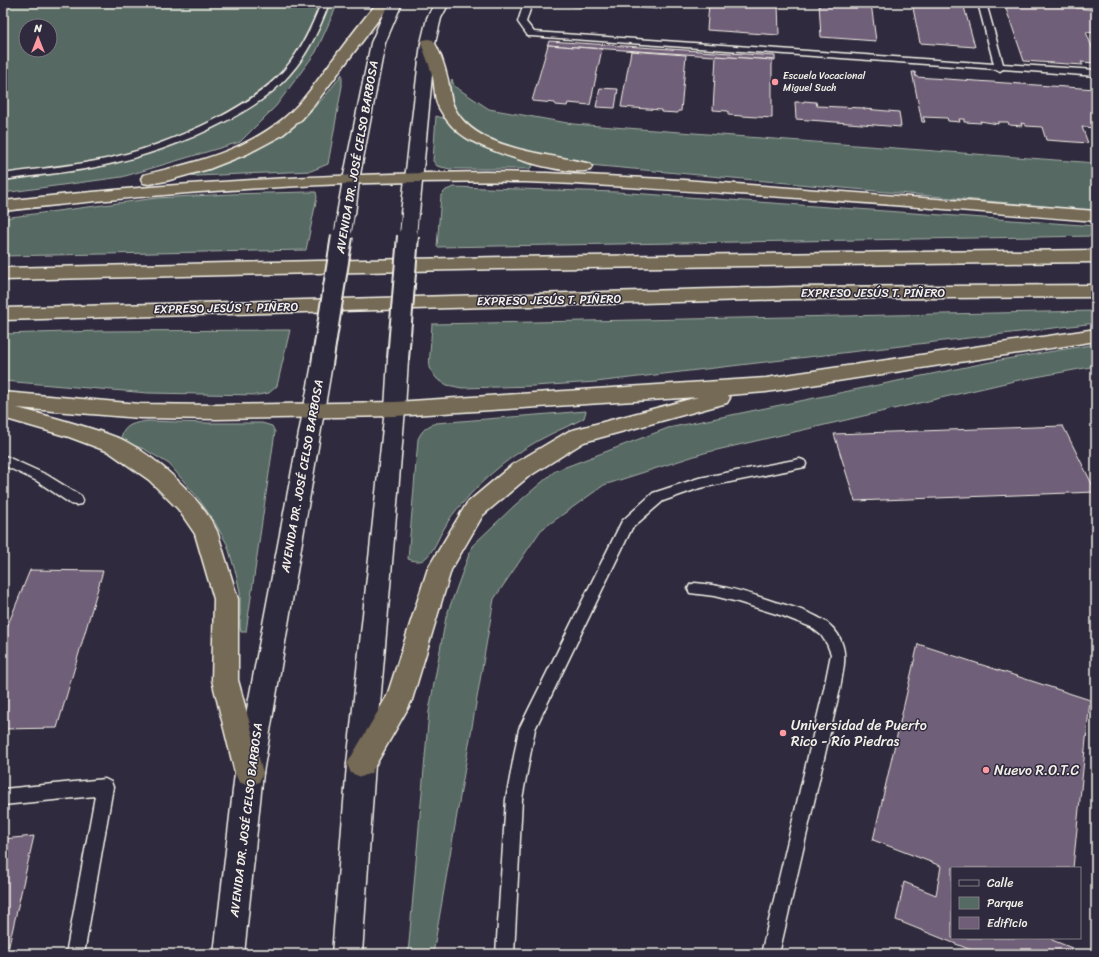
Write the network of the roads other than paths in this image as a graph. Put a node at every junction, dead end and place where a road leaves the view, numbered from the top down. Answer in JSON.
{"nodes":[{"id":1,"x":324,"y":3,"type":"edge"},
{"id":2,"x":384,"y":3,"type":"edge"},
{"id":3,"x":395,"y":3,"type":"edge"},
{"id":4,"x":442,"y":3,"type":"edge"},
{"id":5,"x":528,"y":3,"type":"edge"},
{"id":6,"x":982,"y":3,"type":"edge"},
{"id":7,"x":428,"y":43,"type":"junction"},
{"id":8,"x":1000,"y":68,"type":"junction"},
{"id":9,"x":1096,"y":73,"type":"edge"},
{"id":10,"x":3,"y":177,"type":"edge"},
{"id":11,"x":414,"y":179,"type":"junction"},
{"id":12,"x":351,"y":180,"type":"junction"},
{"id":13,"x":766,"y":190,"type":"junction"},
{"id":14,"x":28,"y":203,"type":"junction"},
{"id":15,"x":3,"y":206,"type":"edge"},
{"id":16,"x":1096,"y":216,"type":"edge"},
{"id":17,"x":1096,"y":256,"type":"edge"},
{"id":18,"x":3,"y":274,"type":"edge"},
{"id":19,"x":1096,"y":292,"type":"edge"},
{"id":20,"x":3,"y":314,"type":"edge"},
{"id":21,"x":1096,"y":335,"type":"edge"},
{"id":22,"x":766,"y":386,"type":"junction"},
{"id":23,"x":3,"y":399,"type":"edge"},
{"id":24,"x":395,"y":408,"type":"junction"},
{"id":25,"x":3,"y":411,"type":"edge"},
{"id":26,"x":313,"y":411,"type":"junction"},
{"id":27,"x":4,"y":464,"type":"edge"},
{"id":28,"x":800,"y":464,"type":"dead end"},
{"id":29,"x":76,"y":500,"type":"dead end"},
{"id":30,"x":695,"y":589,"type":"dead end"},
{"id":31,"x":362,"y":764,"type":"junction"},
{"id":32,"x":249,"y":773,"type":"junction"},
{"id":33,"x":3,"y":797,"type":"edge"},
{"id":34,"x":74,"y":954,"type":"edge"},
{"id":35,"x":229,"y":954,"type":"edge"},
{"id":36,"x":347,"y":954,"type":"edge"},
{"id":37,"x":504,"y":954,"type":"edge"},
{"id":38,"x":770,"y":954,"type":"edge"}],
"edges":[{"from":1,"to":10,"type":"lane"},
{"from":2,"to":14,"type":"highway"},
{"from":3,"to":12,"type":"main road","name":"AVENIDA DR. JOSÉ CELSO BARBOSA"},
{"from":4,"to":7,"type":"main road"},
{"from":5,"to":8,"type":"lane"},
{"from":6,"to":8,"type":"lane"},
{"from":7,"to":11,"type":"main road"},
{"from":7,"to":13,"type":"highway"},
{"from":8,"to":9,"type":"lane"},
{"from":11,"to":12,"type":"highway"},
{"from":11,"to":13,"type":"highway"},
{"from":11,"to":24,"type":"main road","bridge":true},
{"from":12,"to":14,"type":"highway"},
{"from":12,"to":26,"type":"main road","name":"AVENIDA DR. JOSÉ CELSO BARBOSA","bridge":true},
{"from":13,"to":16,"type":"highway"},
{"from":14,"to":15,"type":"highway"},
{"from":17,"to":18,"type":"highway"},
{"from":19,"to":20,"type":"highway","name":"EXPRESO JESÚS T. PIÑERO"},
{"from":21,"to":22,"type":"highway"},
{"from":22,"to":24,"type":"highway"},
{"from":22,"to":31,"type":"highway"},
{"from":23,"to":26,"type":"highway"},
{"from":24,"to":26,"type":"highway"},
{"from":24,"to":31,"type":"main road"},
{"from":25,"to":32,"type":"highway"},
{"from":26,"to":32,"type":"main road","name":"AVENIDA DR. JOSÉ CELSO BARBOSA"},
{"from":27,"to":29,"type":"lane"},
{"from":28,"to":37,"type":"lane"},
{"from":30,"to":38,"type":"lane"},
{"from":31,"to":36,"type":"main road"},
{"from":32,"to":35,"type":"main road","name":"AVENIDA DR. JOSÉ CELSO BARBOSA"},
{"from":33,"to":34,"type":"lane"}]}
